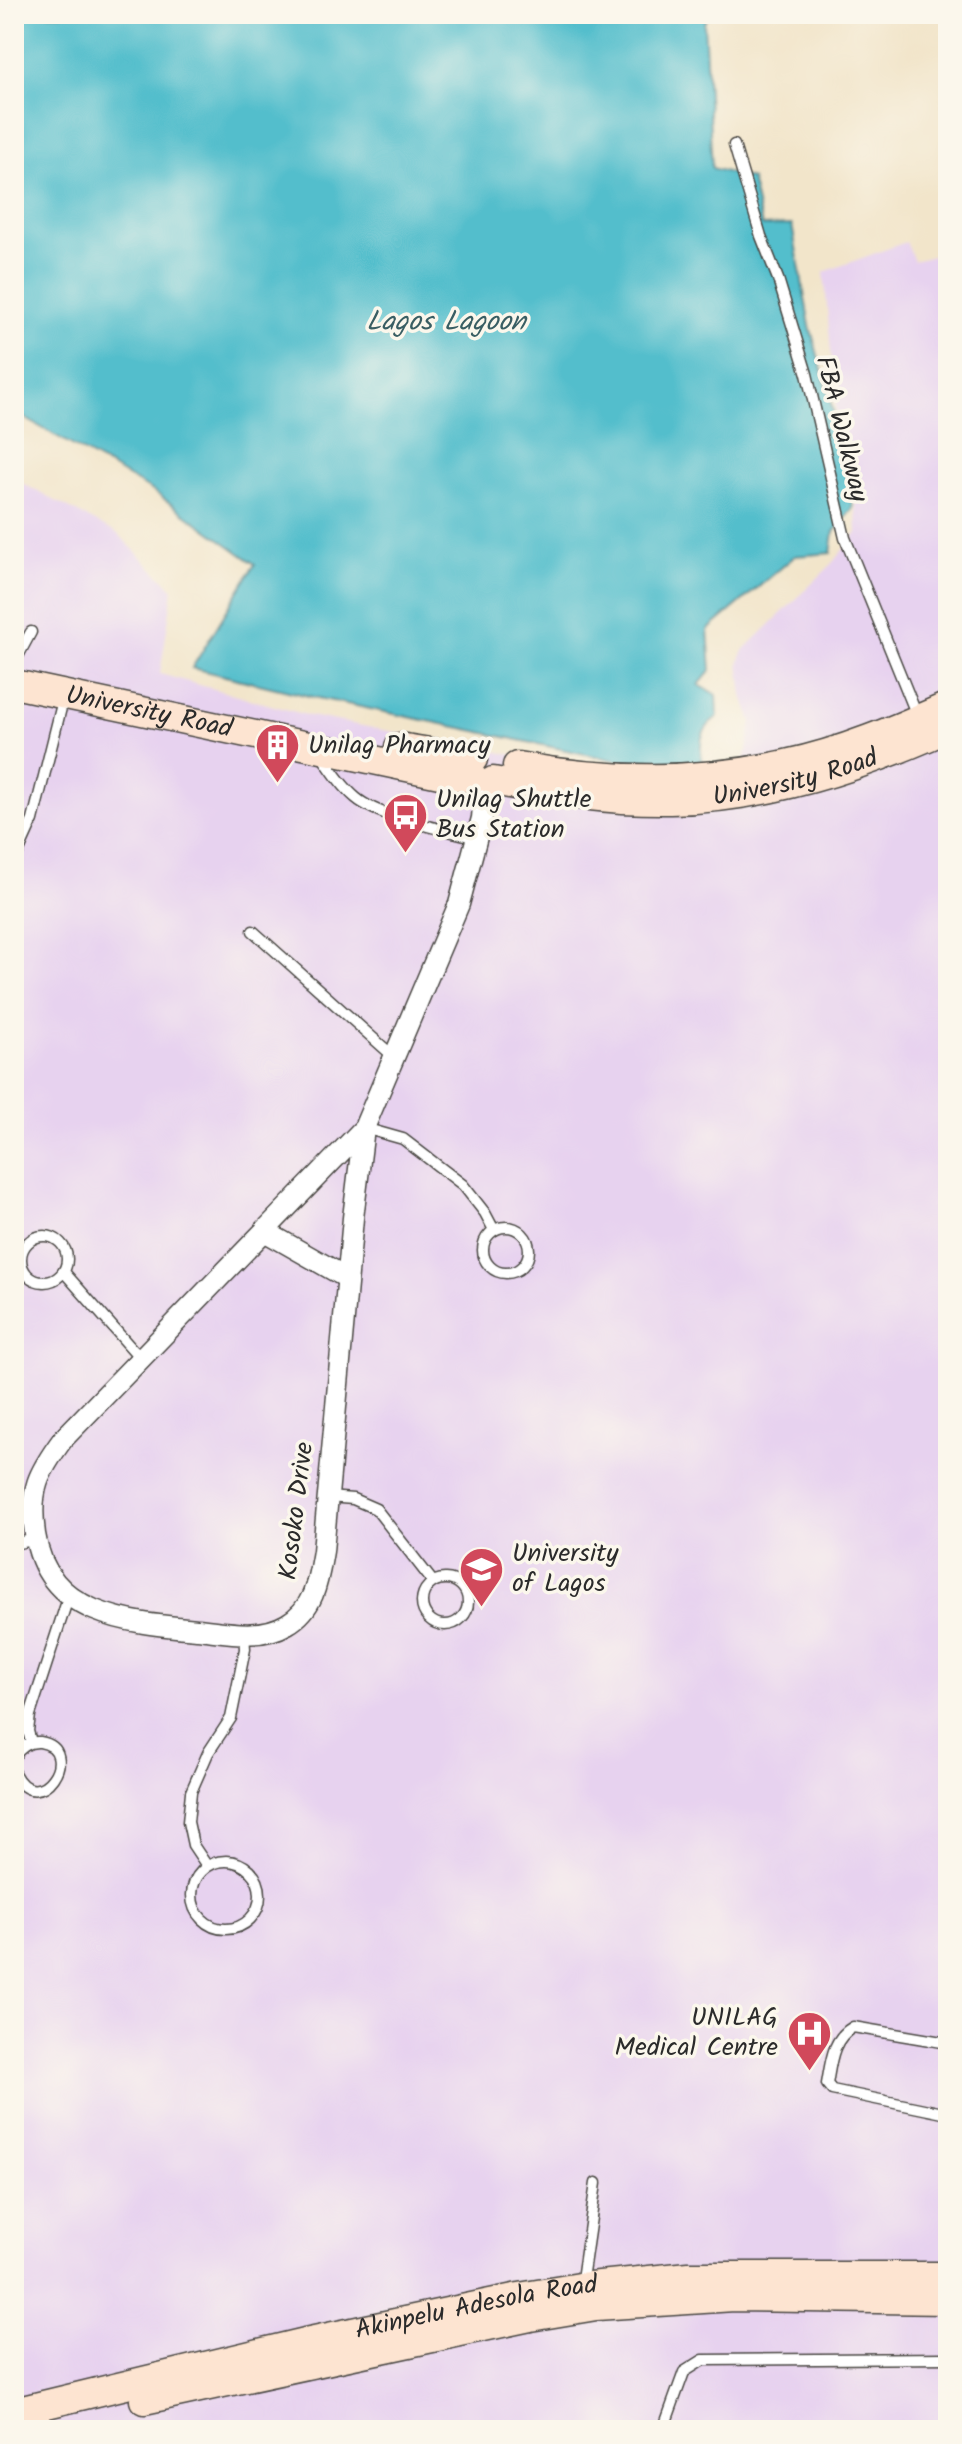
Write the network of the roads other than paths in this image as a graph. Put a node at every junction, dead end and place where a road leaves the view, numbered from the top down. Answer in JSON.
{"nodes":[{"id":1,"x":734,"y":145,"type":"dead end"},
{"id":2,"x":31,"y":632,"type":"dead end"},
{"id":3,"x":14,"y":654,"type":"edge"},
{"id":4,"x":14,"y":667,"type":"edge"},
{"id":5,"x":14,"y":684,"type":"edge"},
{"id":6,"x":64,"y":694,"type":"junction"},
{"id":7,"x":948,"y":706,"type":"edge"},
{"id":8,"x":931,"y":728,"type":"edge"},
{"id":9,"x":318,"y":749,"type":"junction"},
{"id":10,"x":485,"y":773,"type":"junction"},
{"id":11,"x":477,"y":838,"type":"junction"},
{"id":12,"x":14,"y":862,"type":"edge"},
{"id":13,"x":253,"y":931,"type":"dead end"},
{"id":14,"x":393,"y":1056,"type":"junction"},
{"id":15,"x":364,"y":1128,"type":"junction"},
{"id":16,"x":494,"y":1230,"type":"junction"},
{"id":17,"x":266,"y":1232,"type":"junction"},
{"id":18,"x":64,"y":1272,"type":"junction"},
{"id":19,"x":347,"y":1278,"type":"junction"},
{"id":20,"x":141,"y":1359,"type":"junction"},
{"id":21,"x":328,"y":1497,"type":"junction"},
{"id":22,"x":36,"y":1539,"type":"junction"},
{"id":23,"x":14,"y":1544,"type":"edge"},
{"id":24,"x":433,"y":1582,"type":"junction"},
{"id":25,"x":69,"y":1595,"type":"junction"},
{"id":26,"x":244,"y":1634,"type":"junction"},
{"id":27,"x":31,"y":1742,"type":"junction"},
{"id":28,"x":14,"y":1757,"type":"edge"},
{"id":29,"x":14,"y":1773,"type":"edge"},
{"id":30,"x":207,"y":1866,"type":"junction"},
{"id":31,"x":948,"y":2043,"type":"edge"},
{"id":32,"x":948,"y":2114,"type":"edge"},
{"id":33,"x":596,"y":2183,"type":"dead end"},
{"id":34,"x":948,"y":2276,"type":"edge"},
{"id":35,"x":580,"y":2287,"type":"junction"},
{"id":36,"x":948,"y":2300,"type":"edge"},
{"id":37,"x":948,"y":2358,"type":"edge"},
{"id":38,"x":14,"y":2412,"type":"edge"},
{"id":39,"x":14,"y":2429,"type":"edge"},
{"id":40,"x":663,"y":2430,"type":"edge"}],
"edges":[{"from":1,"to":8,"type":"lane","name":"FBA Walkway"},
{"from":2,"to":3,"type":"lane"},
{"from":4,"to":10,"type":"street","name":"University Road"},
{"from":5,"to":6,"type":"street","name":"University Road"},
{"from":6,"to":9,"type":"street","name":"University Road"},
{"from":6,"to":12,"type":"lane"},
{"from":7,"to":8,"type":"street","name":"University Road"},
{"from":8,"to":10,"type":"street","name":"University Road"},
{"from":9,"to":10,"type":"street","name":"University Road"},
{"from":9,"to":11,"type":"lane"},
{"from":10,"to":11,"type":"street","name":"Kosoko Drive"},
{"from":11,"to":14,"type":"street","name":"Kosoko Drive"},
{"from":13,"to":14,"type":"lane"},
{"from":14,"to":15,"type":"street","name":"Kosoko Drive"},
{"from":15,"to":16,"type":"lane"},
{"from":15,"to":17,"type":"street","name":"Kosoko Drive"},
{"from":15,"to":19,"type":"street","name":"Kosoko Drive"},
{"from":16,"to":16,"type":"lane"},
{"from":17,"to":19,"type":"street"},
{"from":17,"to":20,"type":"street","name":"Kosoko Drive"},
{"from":18,"to":18,"type":"lane"},
{"from":18,"to":20,"type":"lane"},
{"from":19,"to":21,"type":"street","name":"Kosoko Drive"},
{"from":20,"to":22,"type":"street","name":"Kosoko Drive"},
{"from":21,"to":24,"type":"lane"},
{"from":21,"to":26,"type":"street","name":"Kosoko Drive"},
{"from":22,"to":23,"type":"lane"},
{"from":22,"to":25,"type":"street","name":"Kosoko Drive"},
{"from":24,"to":24,"type":"lane"},
{"from":25,"to":26,"type":"street","name":"Kosoko Drive"},
{"from":25,"to":27,"type":"lane"},
{"from":26,"to":30,"type":"lane"},
{"from":27,"to":28,"type":"lane"},
{"from":27,"to":29,"type":"lane"},
{"from":30,"to":30,"type":"lane"},
{"from":31,"to":32,"type":"lane"},
{"from":33,"to":35,"type":"lane"},
{"from":34,"to":35,"type":"street","name":"Akinpelu Adesola Road"},
{"from":35,"to":38,"type":"street","name":"Akinpelu Adesola Road"},
{"from":36,"to":39,"type":"street","name":"Akinpelu Adesola Road"},
{"from":37,"to":40,"type":"lane"}]}
